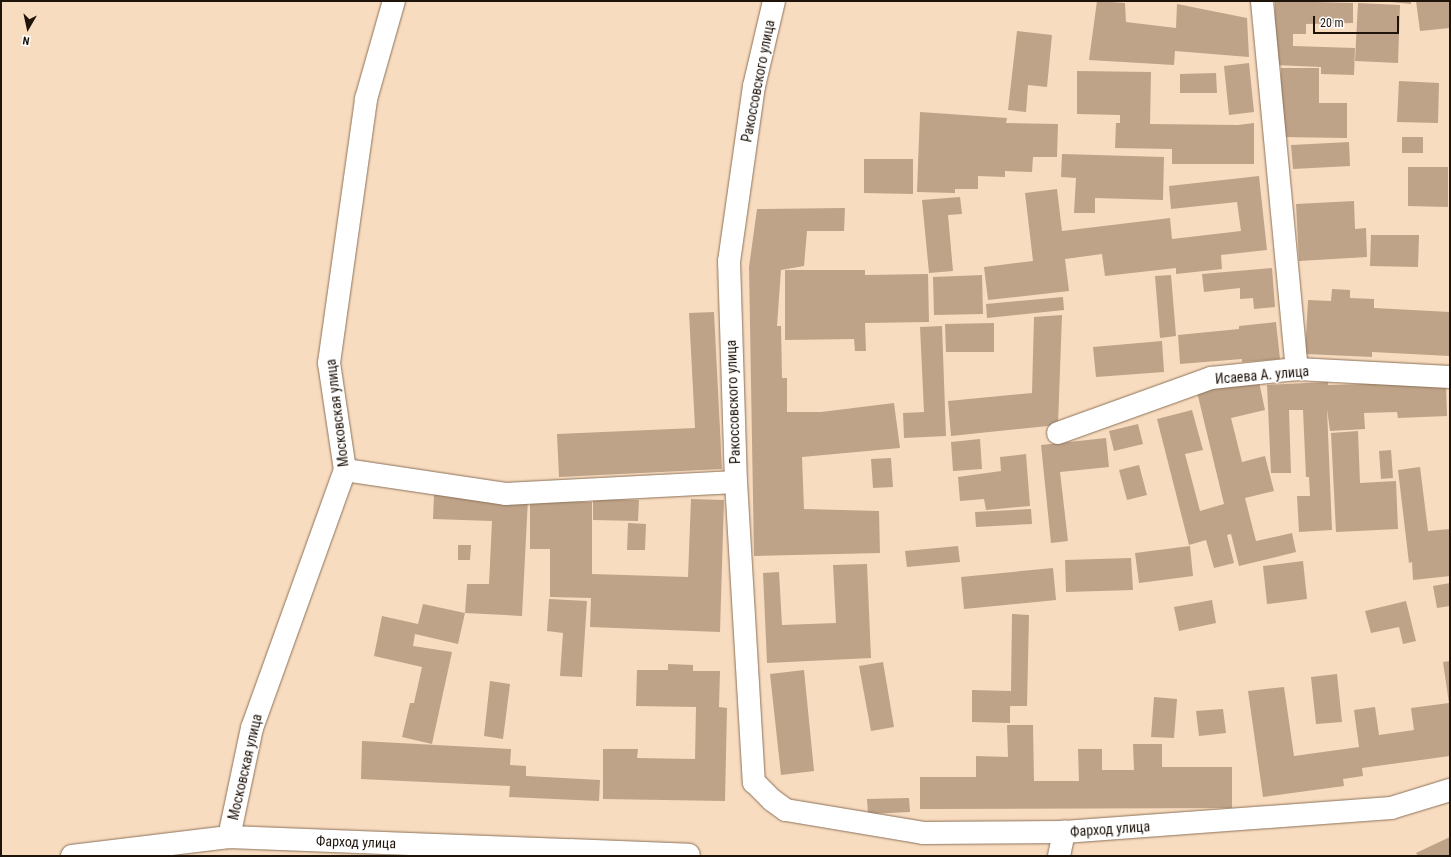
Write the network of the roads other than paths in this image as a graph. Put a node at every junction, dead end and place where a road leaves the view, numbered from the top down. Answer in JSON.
{"nodes":[{"id":1,"x":394,"y":1,"type":"edge"},
{"id":2,"x":774,"y":1,"type":"edge"},
{"id":3,"x":1262,"y":1,"type":"edge"},
{"id":4,"x":1297,"y":369,"type":"junction"},
{"id":5,"x":1450,"y":377,"type":"edge"},
{"id":6,"x":1058,"y":433,"type":"dead end"},
{"id":7,"x":345,"y":470,"type":"junction"},
{"id":8,"x":736,"y":482,"type":"junction"},
{"id":9,"x":1450,"y":790,"type":"edge"},
{"id":10,"x":772,"y":800,"type":"joint"},
{"id":11,"x":1064,"y":832,"type":"junction"},
{"id":12,"x":229,"y":837,"type":"junction"},
{"id":13,"x":689,"y":855,"type":"edge"},
{"id":14,"x":72,"y":856,"type":"edge"},
{"id":15,"x":1059,"y":856,"type":"edge"}],
"edges":[{"from":1,"to":7,"type":"street","name":"Московская улица"},
{"from":2,"to":8,"type":"street","name":"Ракоссовского улица"},
{"from":3,"to":4,"type":"street"},
{"from":4,"to":5,"type":"street","name":"Исаева А. улица"},
{"from":4,"to":6,"type":"street","name":"Исаева А. улица"},
{"from":7,"to":8,"type":"street"},
{"from":7,"to":12,"type":"street","name":"Московская улица"},
{"from":8,"to":10,"type":"street","name":"Ракоссовского улица"},
{"from":9,"to":11,"type":"street","name":"Фарход улица"},
{"from":10,"to":11,"type":"street","name":"Фарход улица"},
{"from":11,"to":15,"type":"street"},
{"from":12,"to":13,"type":"street","name":"Фарход улица"},
{"from":12,"to":14,"type":"street","name":"Фарход улица"}]}
